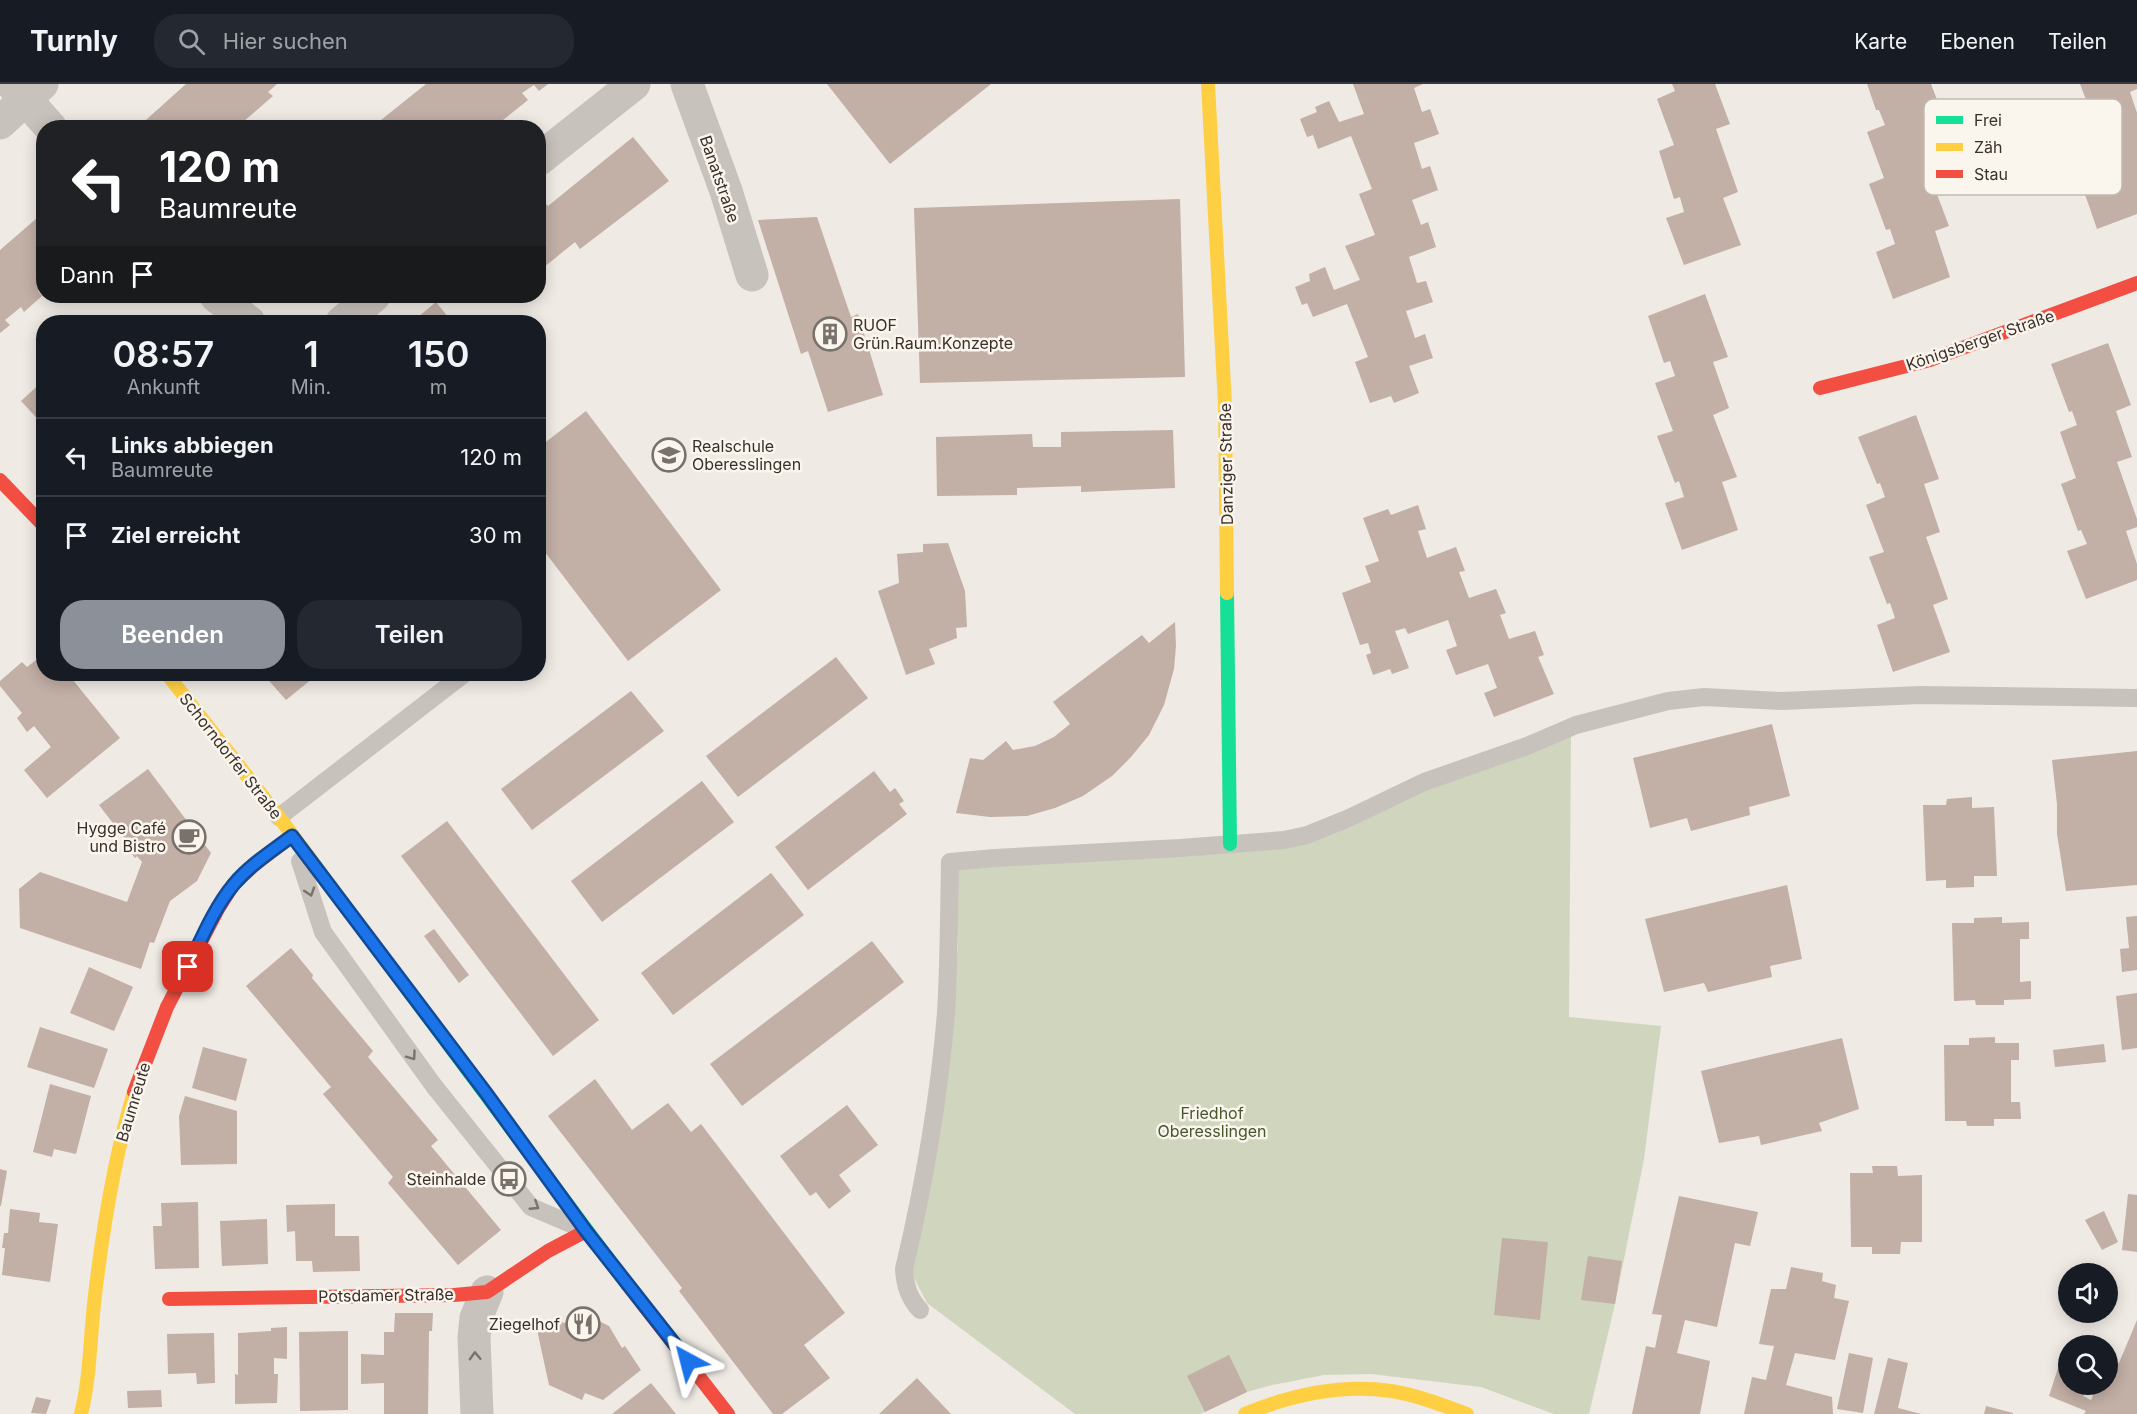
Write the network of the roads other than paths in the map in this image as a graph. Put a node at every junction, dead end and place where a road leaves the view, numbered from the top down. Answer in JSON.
{"nodes":[{"id":1,"x":634,"y":84,"type":"edge"},
{"id":2,"x":687,"y":84,"type":"edge"},
{"id":3,"x":1208,"y":84,"type":"edge"},
{"id":4,"x":27,"y":89,"type":"edge"},
{"id":5,"x":46,"y":120,"type":"edge"},
{"id":6,"x":0,"y":123,"type":"edge"},
{"id":7,"x":546,"y":154,"type":"edge"},
{"id":8,"x":752,"y":275,"type":"dead end"},
{"id":9,"x":2137,"y":283,"type":"edge"},
{"id":10,"x":225,"y":303,"type":"edge"},
{"id":11,"x":365,"y":303,"type":"edge"},
{"id":12,"x":240,"y":315,"type":"edge"},
{"id":13,"x":351,"y":315,"type":"edge"},
{"id":14,"x":1820,"y":388,"type":"dead end"},
{"id":15,"x":0,"y":480,"type":"edge"},
{"id":16,"x":36,"y":518,"type":"edge"},
{"id":17,"x":173,"y":681,"type":"edge"},
{"id":18,"x":455,"y":681,"type":"edge"},
{"id":19,"x":2137,"y":699,"type":"edge"},
{"id":20,"x":279,"y":817,"type":"junction"},
{"id":21,"x":292,"y":836,"type":"junction"},
{"id":22,"x":1230,"y":844,"type":"junction"},
{"id":23,"x":586,"y":1231,"type":"junction"},
{"id":24,"x":487,"y":1292,"type":"junction"},
{"id":25,"x":168,"y":1299,"type":"dead end"},
{"id":26,"x":921,"y":1310,"type":"dead end"},
{"id":27,"x":81,"y":1414,"type":"edge"},
{"id":28,"x":477,"y":1414,"type":"edge"},
{"id":29,"x":728,"y":1414,"type":"edge"},
{"id":30,"x":1245,"y":1414,"type":"edge"},
{"id":31,"x":1464,"y":1414,"type":"edge"}],
"edges":[{"from":1,"to":7,"type":"street"},
{"from":2,"to":8,"type":"street","name":"Banatstraße"},
{"from":3,"to":22,"type":"street","name":"Danziger Straße"},
{"from":4,"to":5,"type":"street"},
{"from":4,"to":6,"type":"street"},
{"from":9,"to":14,"type":"street","name":"Königsberger Straße"},
{"from":10,"to":12,"type":"street"},
{"from":11,"to":13,"type":"street"},
{"from":15,"to":16,"type":"street"},
{"from":17,"to":20,"type":"street","name":"Schorndorfer Straße"},
{"from":18,"to":20,"type":"lane"},
{"from":19,"to":22,"type":"lane"},
{"from":20,"to":21,"type":"street","name":"Schorndorfer Straße"},
{"from":21,"to":23,"type":"street","name":"Schorndorfer Straße"},
{"from":21,"to":23,"type":"lane","one_way":true},
{"from":21,"to":27,"type":"street","name":"Baumreute"},
{"from":22,"to":26,"type":"lane"},
{"from":23,"to":24,"type":"street","name":"Potsdamer Straße"},
{"from":23,"to":29,"type":"street","name":"Schorndorfer Straße"},
{"from":24,"to":25,"type":"street","name":"Potsdamer Straße"},
{"from":28,"to":24,"type":"street","one_way":true},
{"from":30,"to":31,"type":"street"}]}
